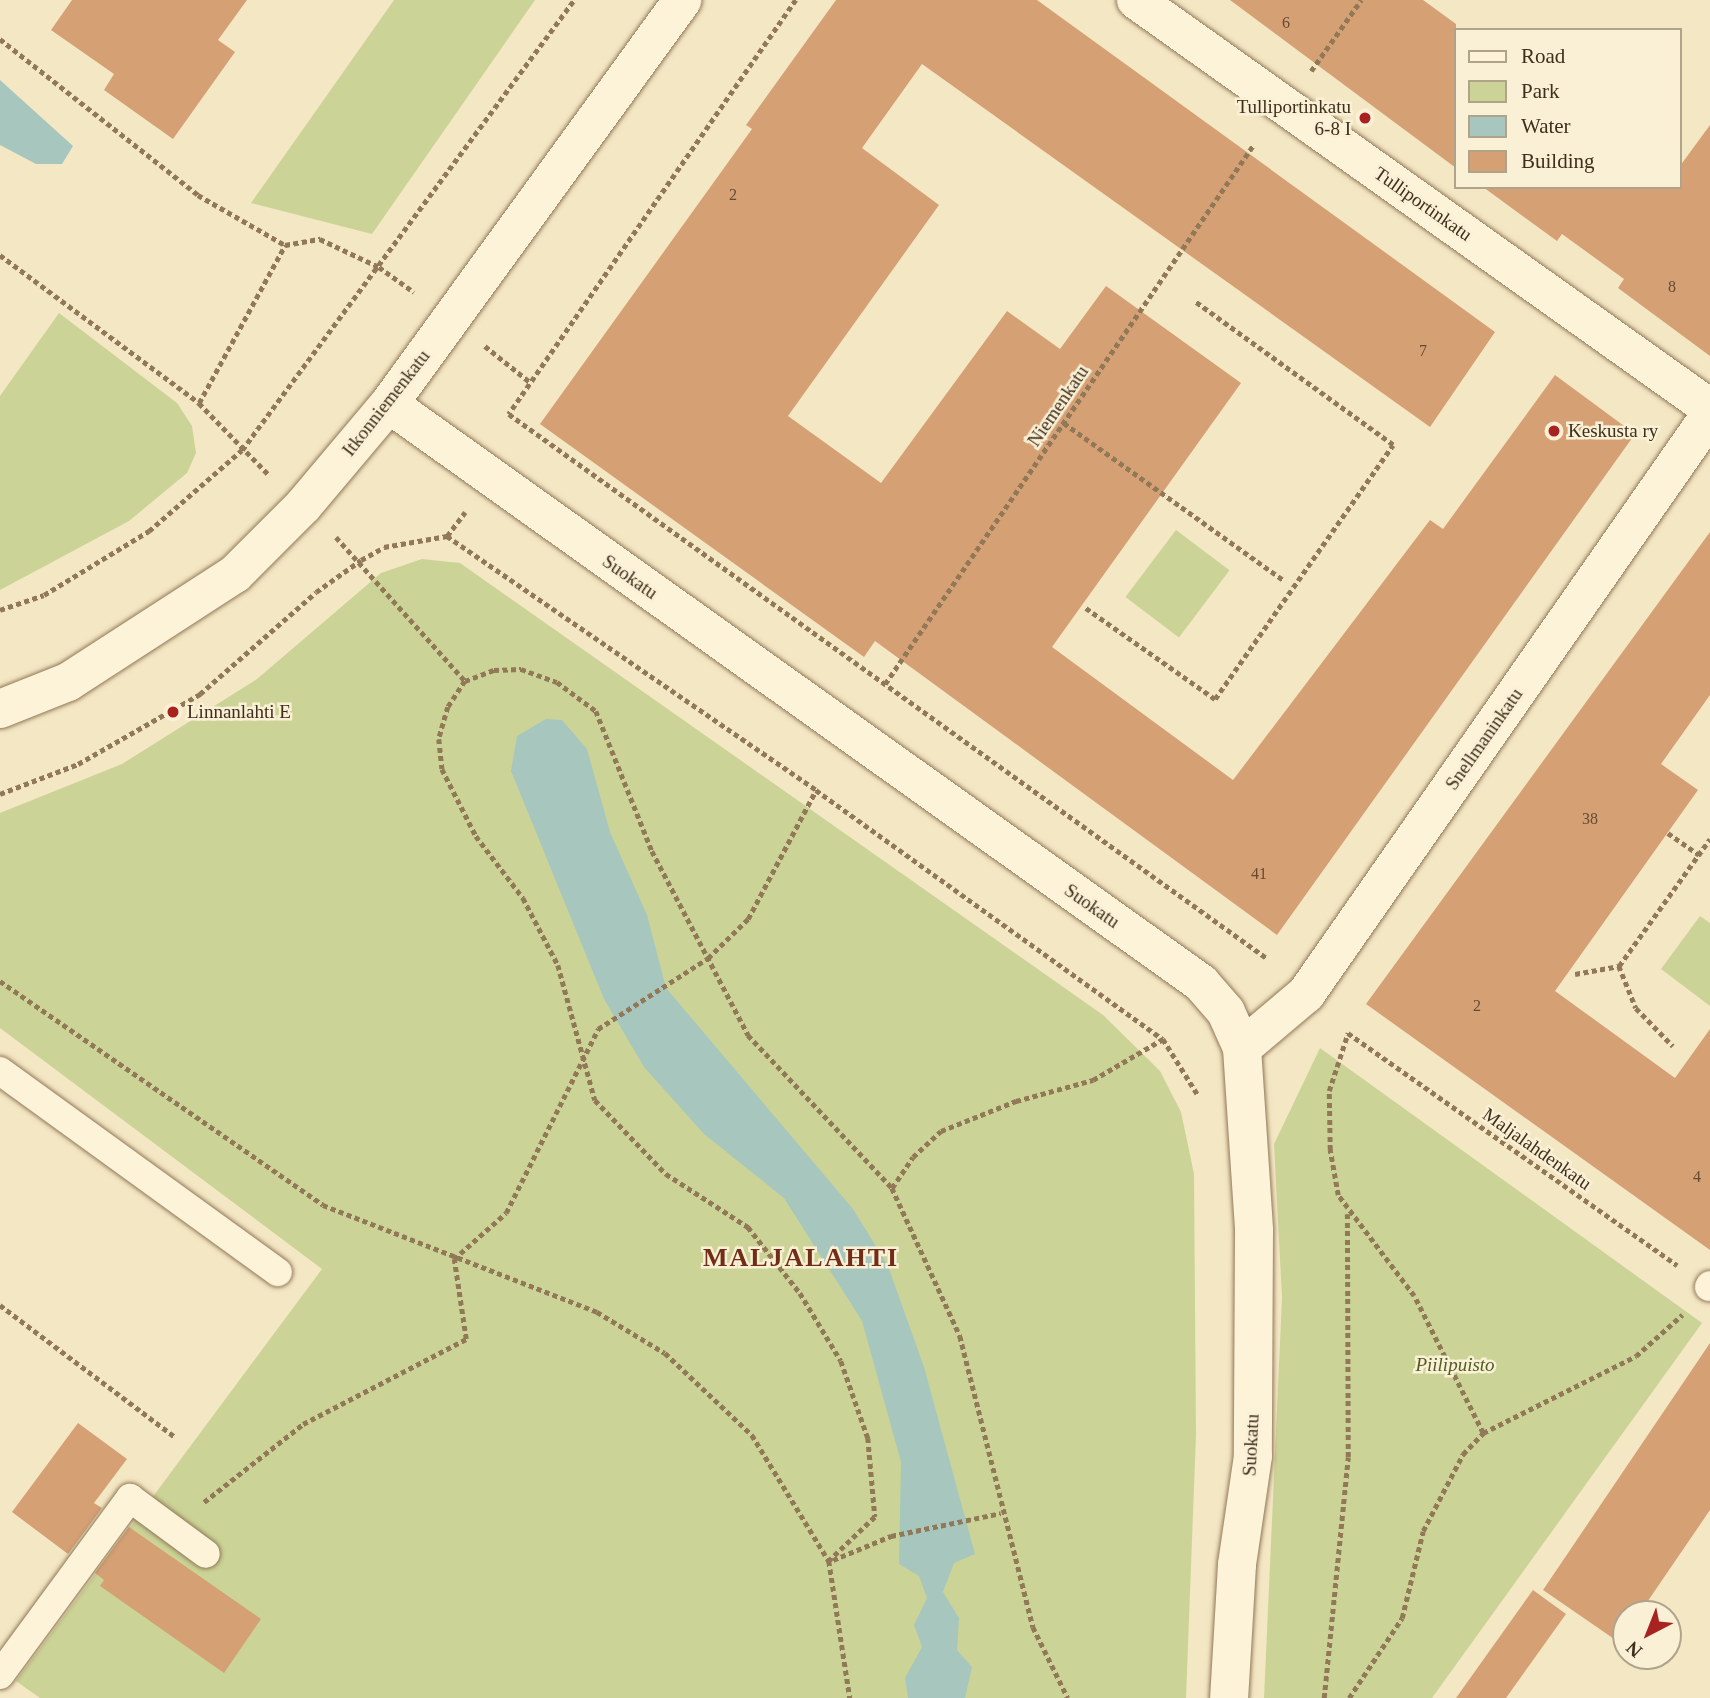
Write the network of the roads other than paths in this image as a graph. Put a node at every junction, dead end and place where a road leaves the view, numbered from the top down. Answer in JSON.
{"nodes":[{"id":1,"x":681,"y":0,"type":"edge"},
{"id":2,"x":1136,"y":0,"type":"edge"},
{"id":3,"x":389,"y":404,"type":"junction"},
{"id":4,"x":1710,"y":408,"type":"edge"},
{"id":5,"x":1710,"y":415,"type":"edge"},
{"id":6,"x":0,"y":709,"type":"edge"},
{"id":7,"x":1242,"y":1048,"type":"junction"},
{"id":8,"x":0,"y":1071,"type":"edge"},
{"id":9,"x":278,"y":1272,"type":"dead end"},
{"id":10,"x":206,"y":1553,"type":"dead end"},
{"id":11,"x":0,"y":1675,"type":"edge"},
{"id":12,"x":1229,"y":1698,"type":"edge"}],
"edges":[{"from":1,"to":3,"type":"street","name":"Itkonniemenkatu"},
{"from":2,"to":4,"type":"street","name":"Tulliportinkatu"},
{"from":3,"to":6,"type":"street","name":"Itkonniemenkatu"},
{"from":3,"to":7,"type":"street","name":"Suokatu"},
{"from":5,"to":7,"type":"street","name":"Snellmaninkatu"},
{"from":7,"to":12,"type":"street","name":"Suokatu"},
{"from":8,"to":9,"type":"lane"},
{"from":10,"to":11,"type":"lane"}]}
